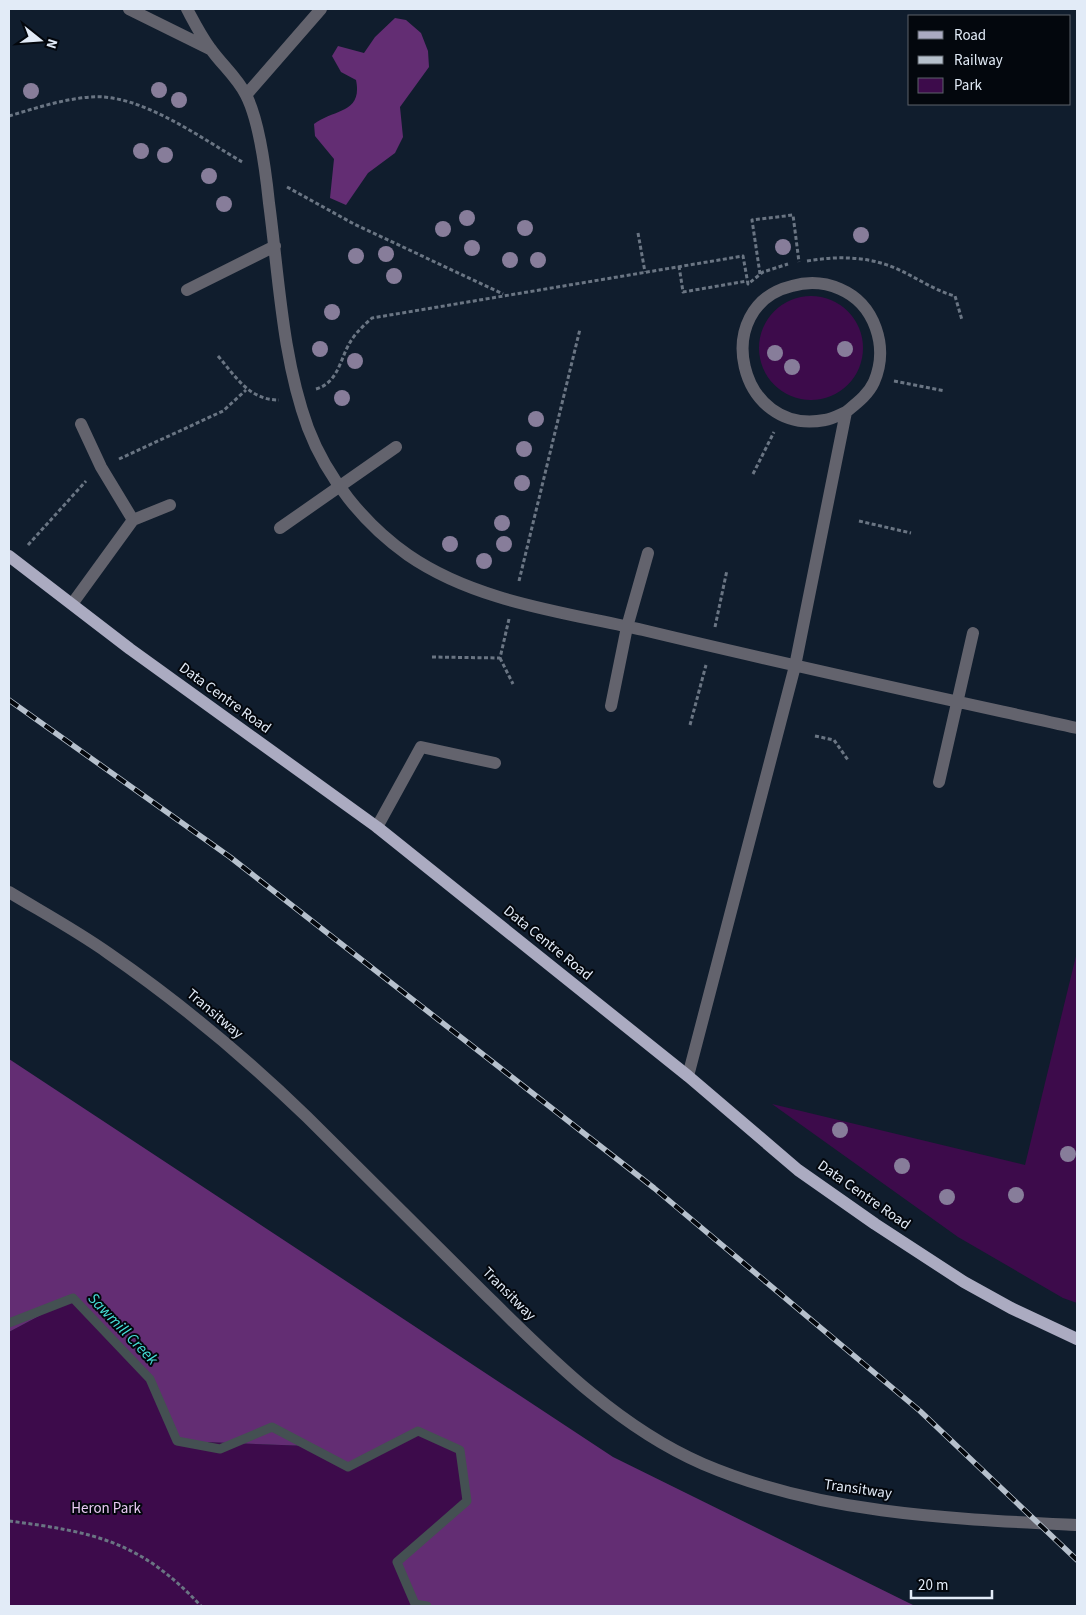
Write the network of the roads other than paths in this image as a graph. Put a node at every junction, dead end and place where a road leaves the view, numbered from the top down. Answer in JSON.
{"nodes":[{"id":1,"x":129,"y":9,"type":"edge"},
{"id":2,"x":187,"y":9,"type":"edge"},
{"id":3,"x":321,"y":9,"type":"edge"},
{"id":4,"x":210,"y":49,"type":"junction"},
{"id":5,"x":246,"y":95,"type":"junction"},
{"id":6,"x":275,"y":246,"type":"junction"},
{"id":7,"x":187,"y":290,"type":"dead end"},
{"id":8,"x":846,"y":412,"type":"junction"},
{"id":9,"x":81,"y":424,"type":"dead end"},
{"id":10,"x":396,"y":447,"type":"dead end"},
{"id":11,"x":340,"y":488,"type":"junction"},
{"id":12,"x":170,"y":505,"type":"dead end"},
{"id":13,"x":134,"y":520,"type":"junction"},
{"id":14,"x":280,"y":528,"type":"dead end"},
{"id":15,"x":648,"y":552,"type":"dead end"},
{"id":16,"x":9,"y":556,"type":"edge"},
{"id":17,"x":72,"y":604,"type":"junction"},
{"id":18,"x":627,"y":626,"type":"junction"},
{"id":19,"x":973,"y":632,"type":"dead end"},
{"id":20,"x":795,"y":666,"type":"junction"},
{"id":21,"x":957,"y":701,"type":"junction"},
{"id":22,"x":611,"y":706,"type":"dead end"},
{"id":23,"x":1077,"y":728,"type":"edge"},
{"id":24,"x":495,"y":763,"type":"dead end"},
{"id":25,"x":939,"y":782,"type":"dead end"},
{"id":26,"x":377,"y":827,"type":"junction"},
{"id":27,"x":9,"y":892,"type":"edge"},
{"id":28,"x":688,"y":1076,"type":"junction"},
{"id":29,"x":1077,"y":1339,"type":"edge"},
{"id":30,"x":1077,"y":1525,"type":"edge"}],
"edges":[{"from":1,"to":4,"type":"lane"},
{"from":2,"to":4,"type":"lane"},
{"from":3,"to":5,"type":"lane"},
{"from":4,"to":5,"type":"lane"},
{"from":5,"to":6,"type":"lane"},
{"from":6,"to":7,"type":"lane"},
{"from":6,"to":11,"type":"lane"},
{"from":8,"to":8,"type":"lane"},
{"from":8,"to":20,"type":"lane"},
{"from":9,"to":13,"type":"lane"},
{"from":10,"to":11,"type":"lane"},
{"from":11,"to":14,"type":"lane"},
{"from":11,"to":18,"type":"lane"},
{"from":12,"to":13,"type":"lane"},
{"from":13,"to":17,"type":"lane"},
{"from":15,"to":18,"type":"lane"},
{"from":16,"to":17,"type":"main road","name":"Data Centre Road"},
{"from":17,"to":26,"type":"main road","name":"Data Centre Road"},
{"from":18,"to":20,"type":"lane"},
{"from":18,"to":22,"type":"lane"},
{"from":19,"to":21,"type":"lane"},
{"from":20,"to":21,"type":"lane"},
{"from":20,"to":28,"type":"lane"},
{"from":21,"to":23,"type":"lane"},
{"from":21,"to":25,"type":"lane"},
{"from":24,"to":26,"type":"lane"},
{"from":26,"to":28,"type":"main road","name":"Data Centre Road"},
{"from":27,"to":30,"type":"lane","name":"Transitway"},
{"from":28,"to":29,"type":"main road","name":"Data Centre Road"}]}
